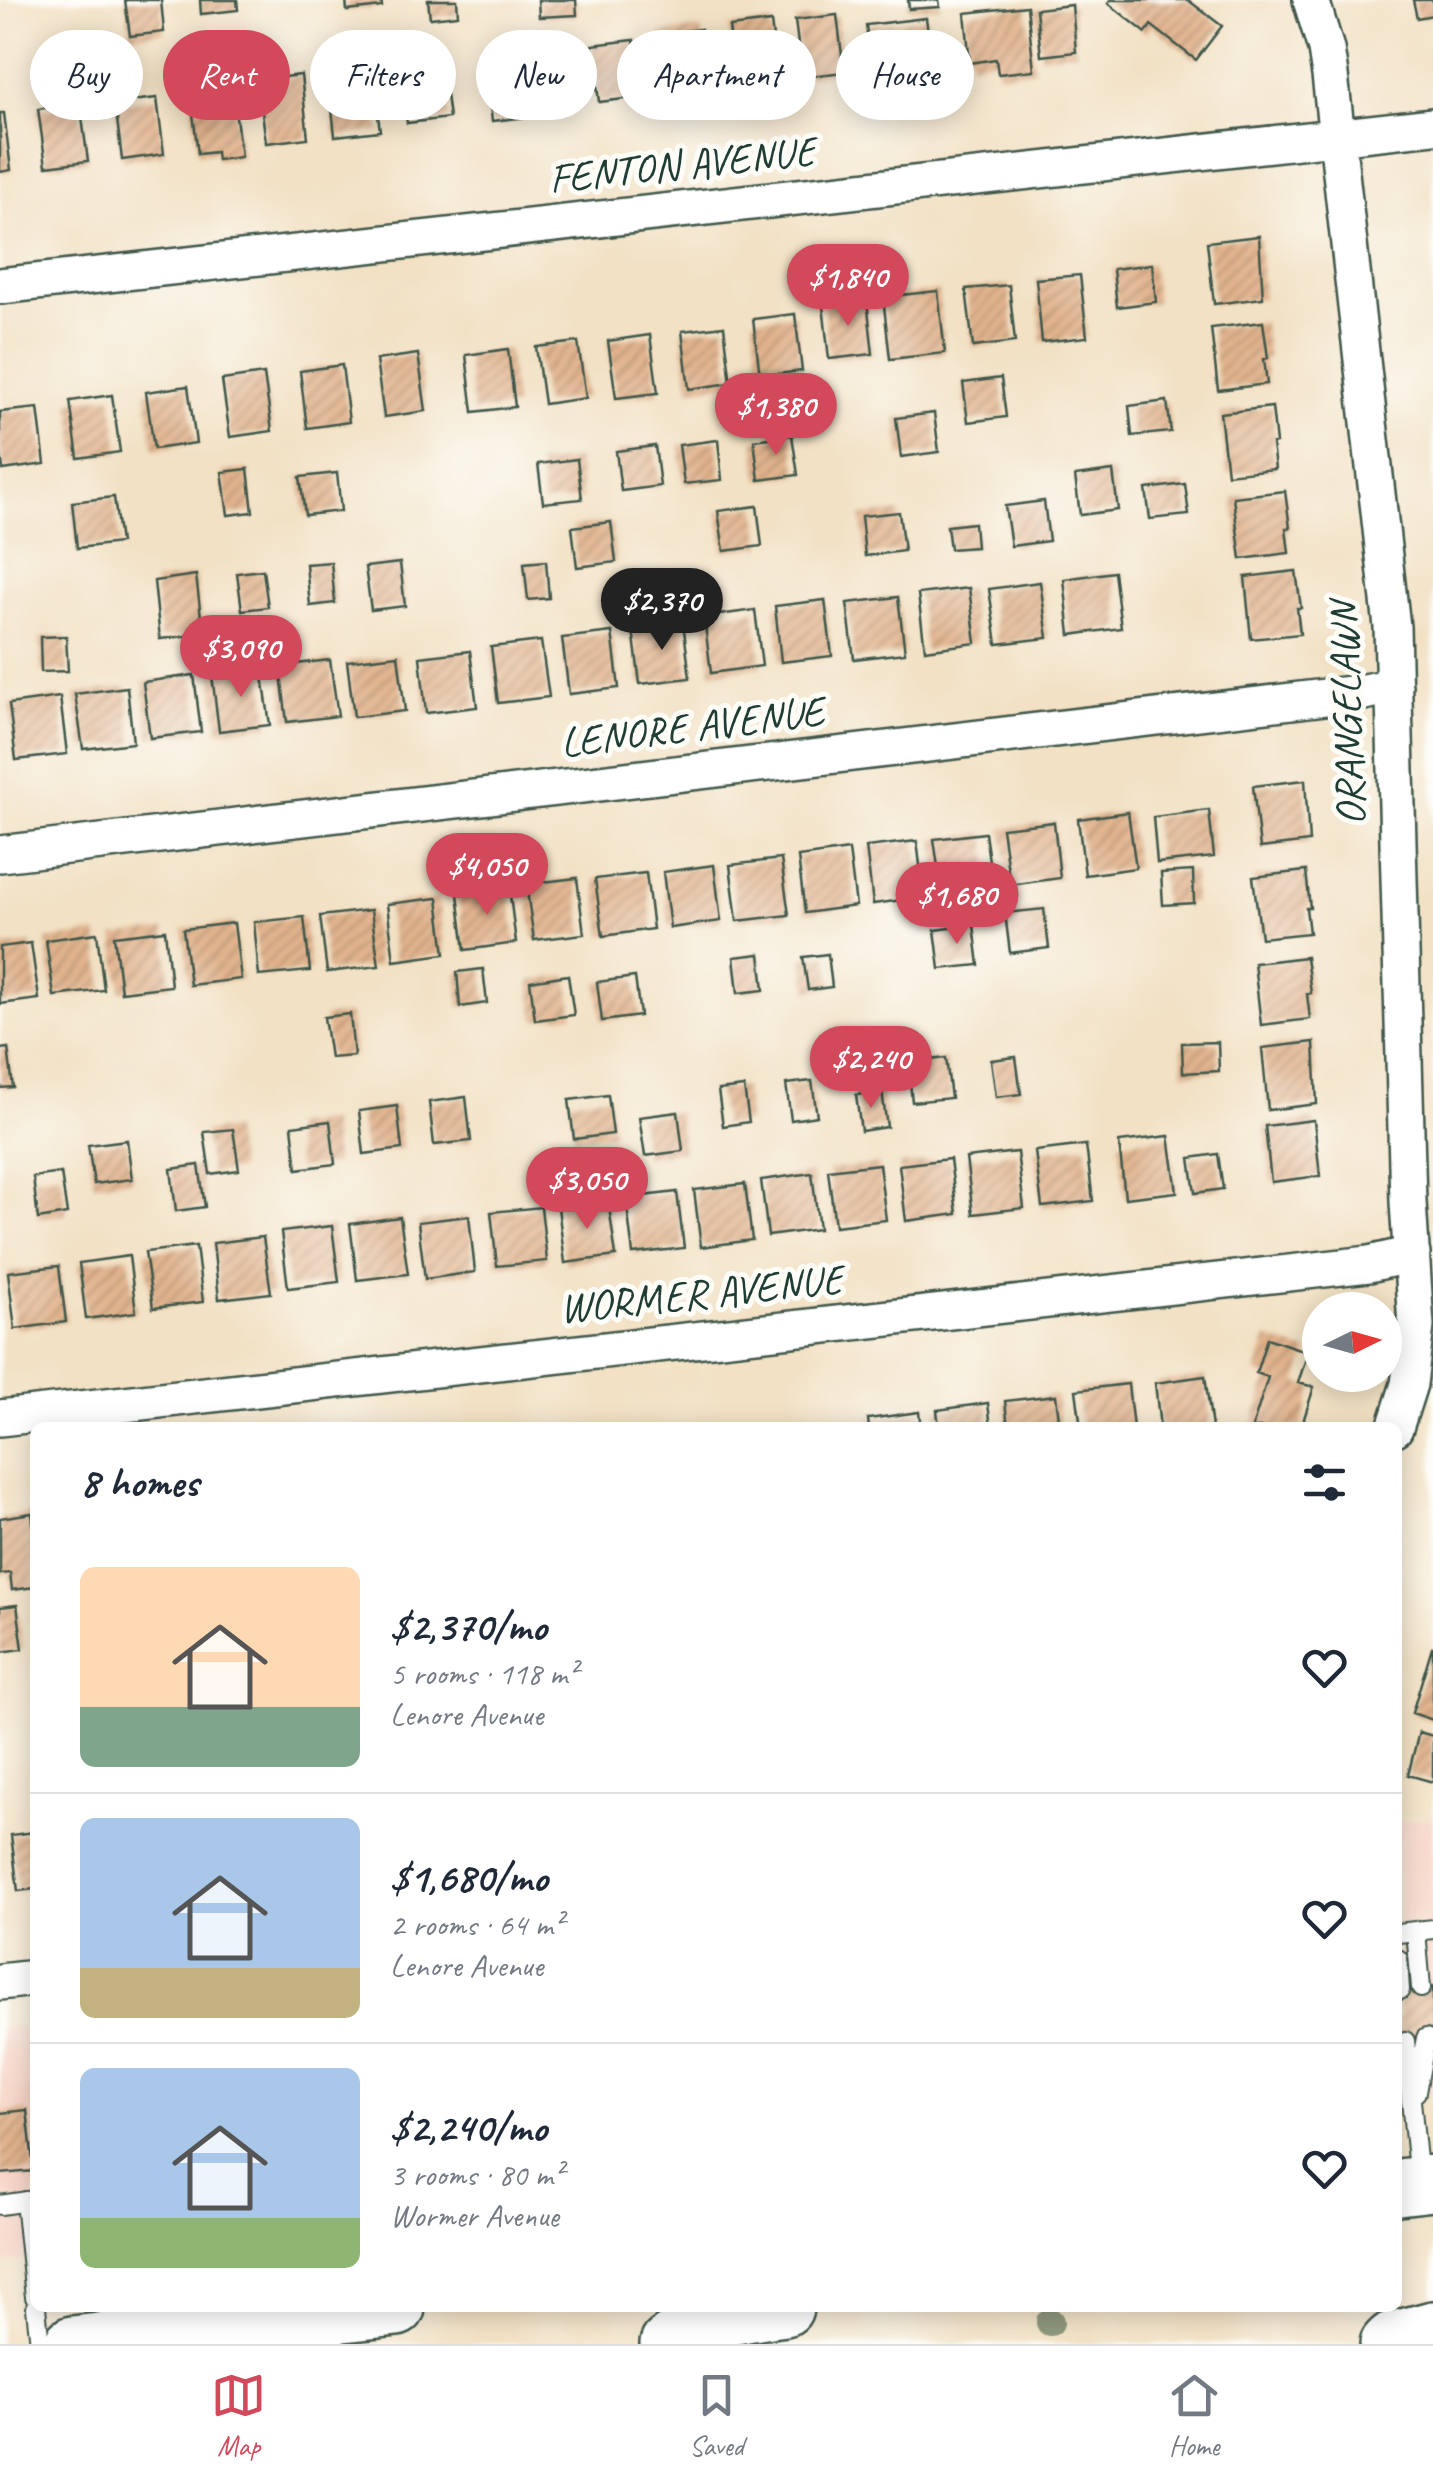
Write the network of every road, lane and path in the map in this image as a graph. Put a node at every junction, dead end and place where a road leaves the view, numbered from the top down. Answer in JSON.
{"nodes":[{"id":1,"x":1312,"y":0,"type":"edge"},
{"id":2,"x":1433,"y":126,"type":"edge"},
{"id":3,"x":1338,"y":138,"type":"junction"},
{"id":4,"x":0,"y":286,"type":"edge"},
{"id":5,"x":1394,"y":686,"type":"junction"},
{"id":6,"x":0,"y":854,"type":"edge"},
{"id":7,"x":1412,"y":1254,"type":"junction"},
{"id":8,"x":0,"y":1418,"type":"edge"},
{"id":9,"x":1397,"y":1422,"type":"edge"},
{"id":10,"x":1416,"y":1931,"type":"edge"},
{"id":11,"x":30,"y":1979,"type":"edge"},
{"id":12,"x":0,"y":1982,"type":"edge"},
{"id":13,"x":1421,"y":1988,"type":"dead end"},
{"id":14,"x":1426,"y":2038,"type":"dead end"},
{"id":15,"x":1405,"y":2041,"type":"dead end"},
{"id":16,"x":1402,"y":2085,"type":"edge"},
{"id":17,"x":1412,"y":2114,"type":"junction"},
{"id":18,"x":1417,"y":2185,"type":"edge"},
{"id":19,"x":30,"y":2201,"type":"edge"},
{"id":20,"x":0,"y":2204,"type":"edge"},
{"id":21,"x":36,"y":2312,"type":"edge"},
{"id":22,"x":759,"y":2312,"type":"edge"},
{"id":23,"x":392,"y":2321,"type":"edge"},
{"id":24,"x":1433,"y":2329,"type":"edge"},
{"id":25,"x":40,"y":2344,"type":"edge"},
{"id":26,"x":72,"y":2344,"type":"edge"},
{"id":27,"x":668,"y":2344,"type":"edge"},
{"id":28,"x":1388,"y":2344,"type":"edge"}],
"edges":[{"from":1,"to":3,"type":"street","name":"ORANGELAWN"},
{"from":2,"to":3,"type":"street","name":"FENTON AVENUE"},
{"from":3,"to":4,"type":"street","name":"FENTON AVENUE"},
{"from":3,"to":5,"type":"street","name":"ORANGELAWN"},
{"from":5,"to":6,"type":"street","name":"LENORE AVENUE"},
{"from":5,"to":7,"type":"street","name":"ORANGELAWN"},
{"from":7,"to":8,"type":"street","name":"WORMER AVENUE"},
{"from":7,"to":9,"type":"street","name":"ORANGELAWN"},
{"from":10,"to":13,"type":"lane"},
{"from":11,"to":12,"type":"street"},
{"from":14,"to":17,"type":"lane"},
{"from":15,"to":17,"type":"lane"},
{"from":16,"to":17,"type":"lane"},
{"from":17,"to":18,"type":"lane"},
{"from":19,"to":20,"type":"lane"},
{"from":21,"to":25,"type":"lane"},
{"from":22,"to":27,"type":"main road"},
{"from":23,"to":26,"type":"main road"},
{"from":24,"to":28,"type":"main road"}]}
